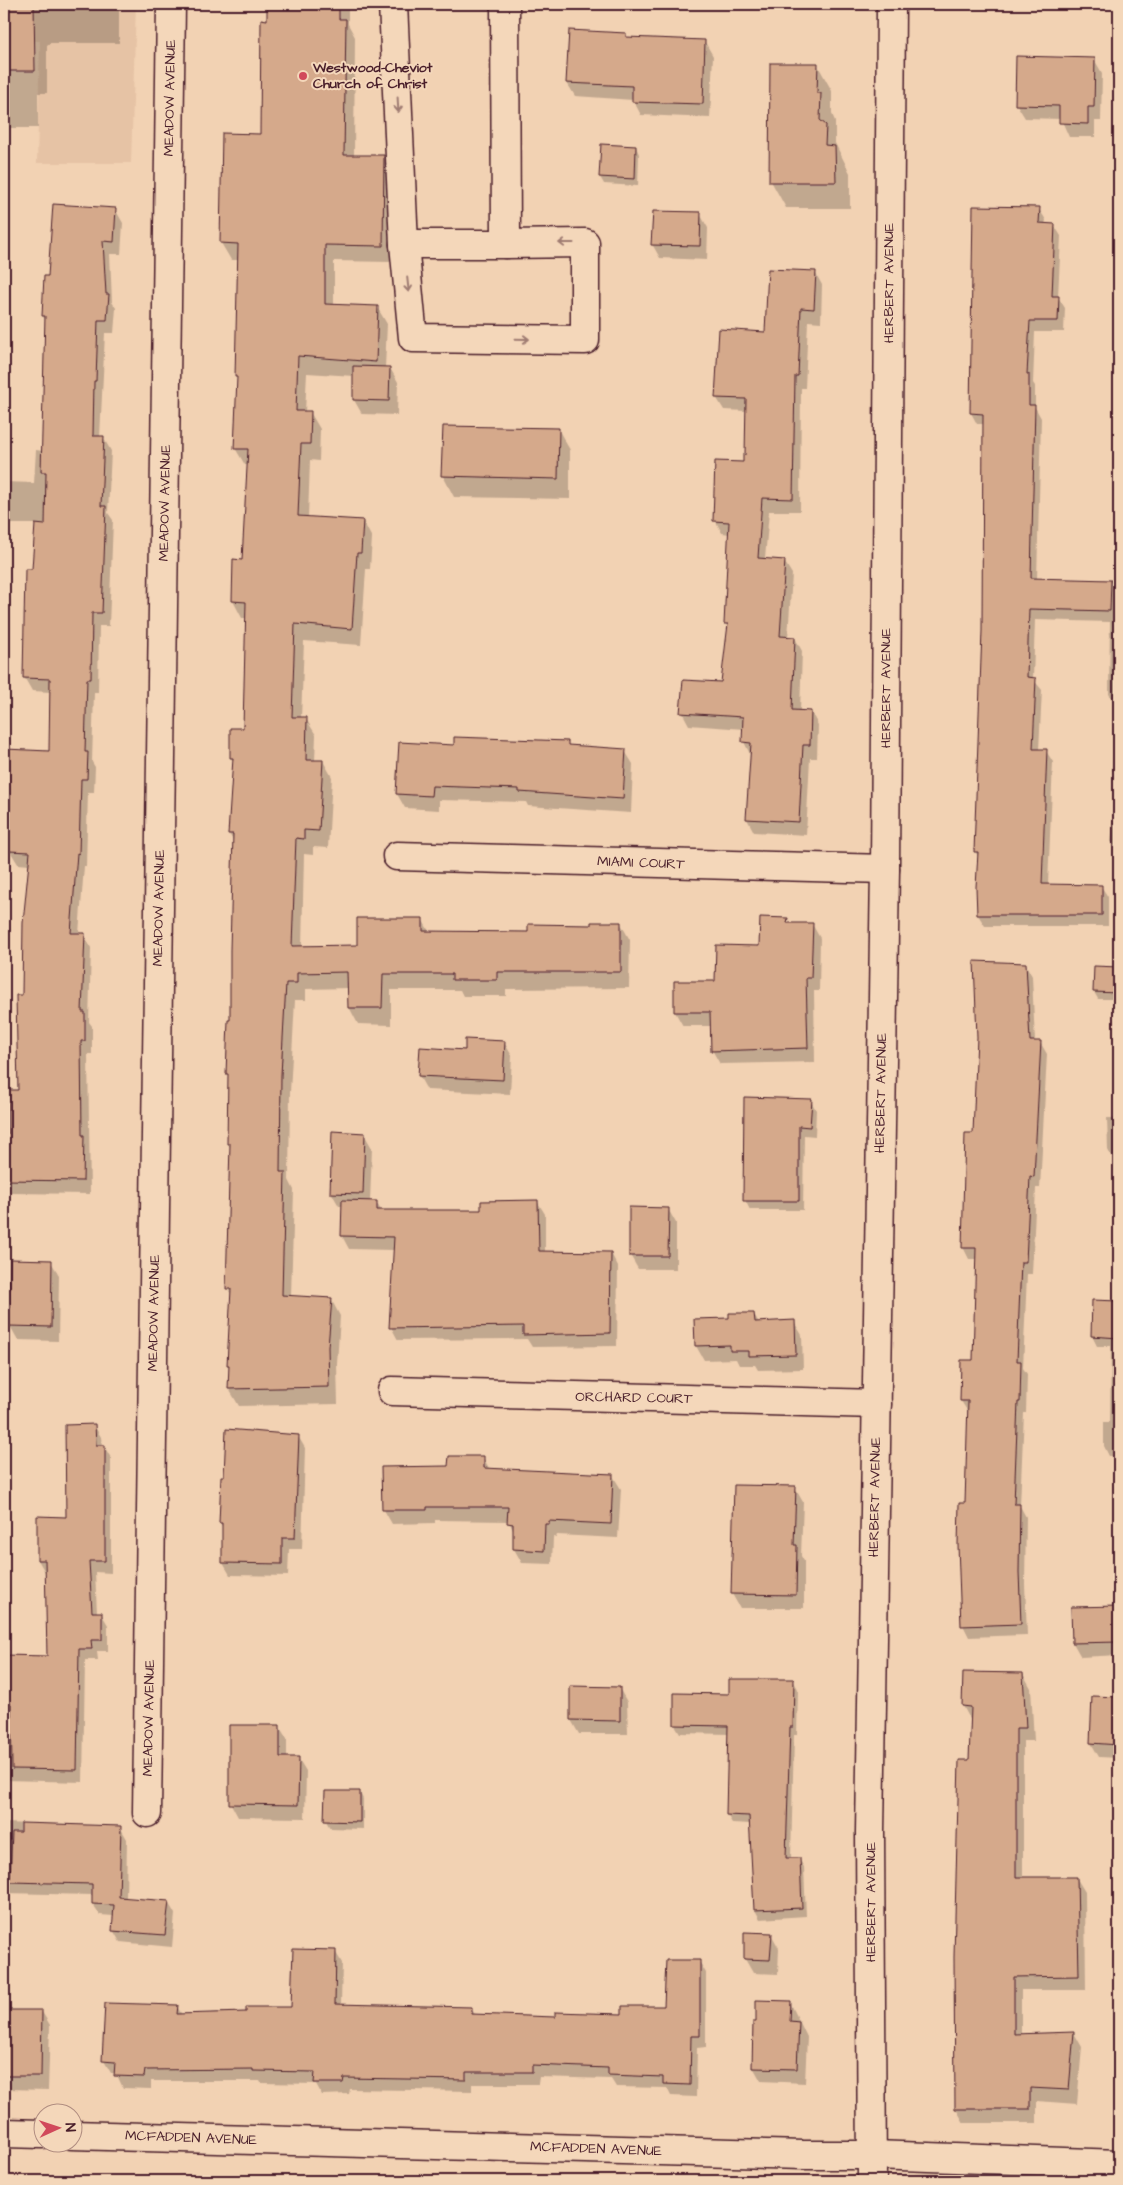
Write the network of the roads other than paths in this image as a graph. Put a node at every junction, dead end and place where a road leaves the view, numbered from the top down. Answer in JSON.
{"nodes":[{"id":1,"x":171,"y":4,"type":"edge"},
{"id":2,"x":393,"y":4,"type":"edge"},
{"id":3,"x":505,"y":4,"type":"edge"},
{"id":4,"x":891,"y":4,"type":"edge"},
{"id":5,"x":404,"y":244,"type":"junction"},
{"id":6,"x":506,"y":244,"type":"junction"},
{"id":7,"x":397,"y":856,"type":"dead end"},
{"id":8,"x":885,"y":870,"type":"junction"},
{"id":9,"x":392,"y":1391,"type":"dead end"},
{"id":10,"x":877,"y":1404,"type":"junction"},
{"id":11,"x":147,"y":1813,"type":"dead end"},
{"id":12,"x":4,"y":2133,"type":"edge"},
{"id":13,"x":32,"y":2134,"type":"edge"},
{"id":14,"x":82,"y":2135,"type":"edge"},
{"id":15,"x":1119,"y":2164,"type":"edge"},
{"id":16,"x":872,"y":2168,"type":"edge"},
{"id":17,"x":1009,"y":2171,"type":"edge"}],
"edges":[{"from":1,"to":11,"type":"street","name":"MEADOW AVENUE"},
{"from":2,"to":5,"type":"street","one_way":true},
{"from":3,"to":6,"type":"street"},
{"from":4,"to":8,"type":"street","name":"HERBERT AVENUE"},
{"from":5,"to":6,"type":"street"},
{"from":5,"to":6,"type":"street","one_way":true},
{"from":7,"to":8,"type":"street","name":"MIAMI COURT"},
{"from":8,"to":10,"type":"street","name":"HERBERT AVENUE"},
{"from":9,"to":10,"type":"street","name":"ORCHARD COURT"},
{"from":10,"to":16,"type":"street","name":"HERBERT AVENUE"},
{"from":12,"to":13,"type":"street"},
{"from":14,"to":16,"type":"street","name":"MCFADDEN AVENUE"},
{"from":15,"to":17,"type":"street","name":"MCFADDEN AVENUE"},
{"from":16,"to":17,"type":"street","name":"MCFADDEN AVENUE"}]}
